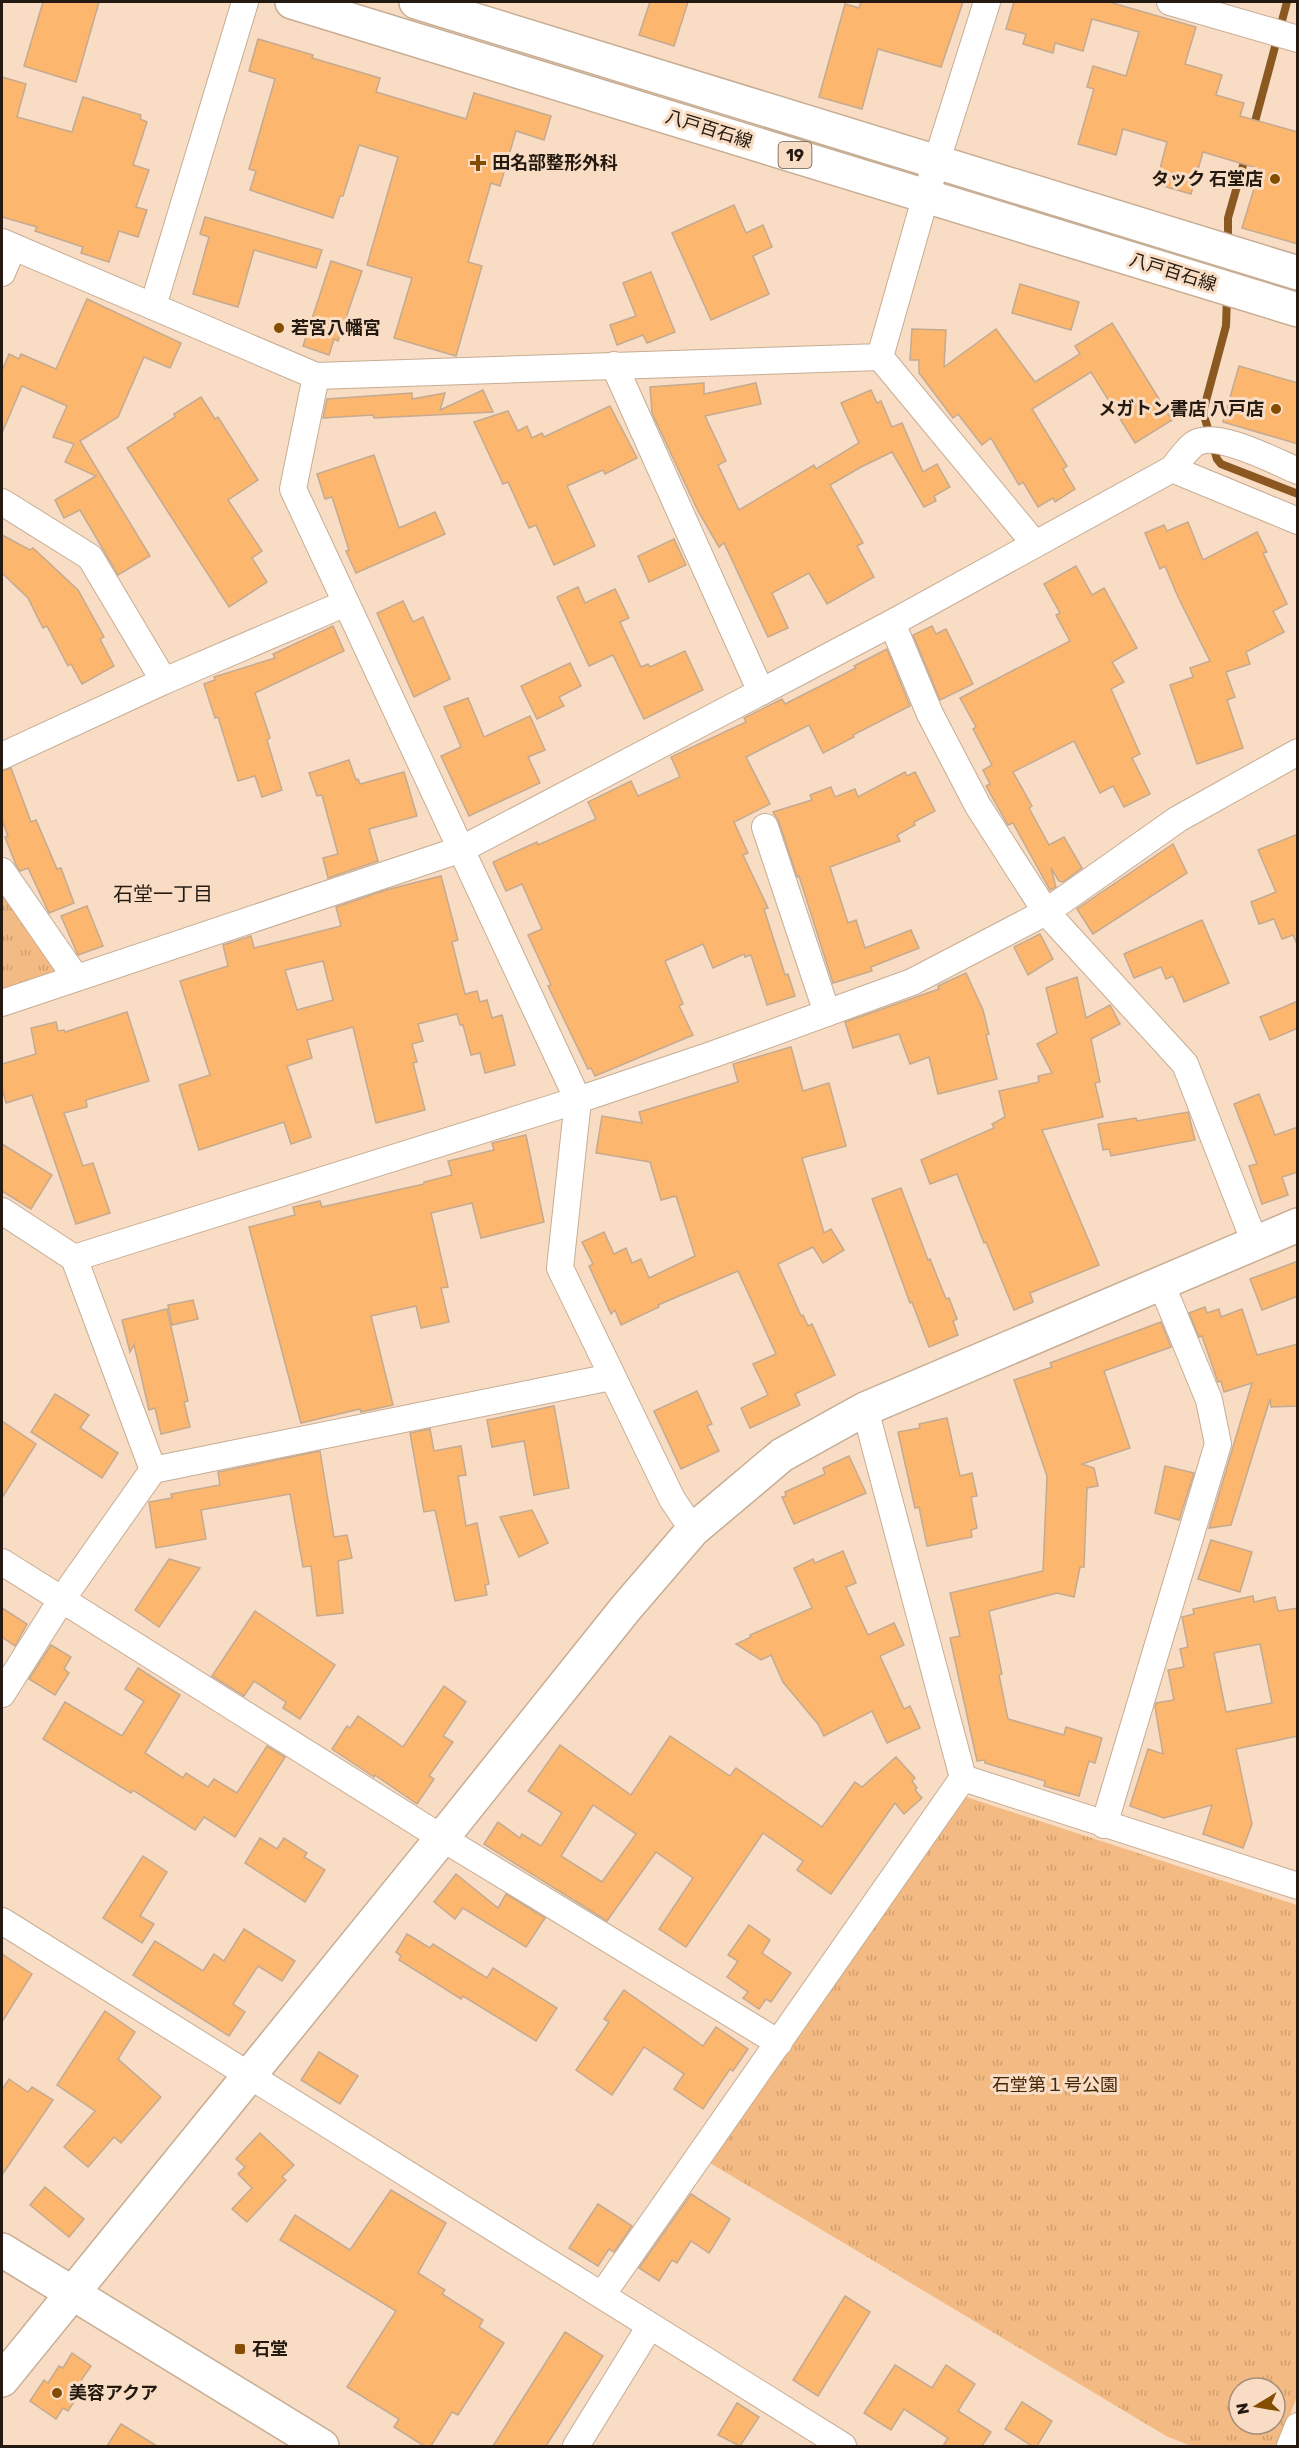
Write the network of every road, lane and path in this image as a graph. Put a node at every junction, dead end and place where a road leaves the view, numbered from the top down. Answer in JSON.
{"nodes":[{"id":1,"x":244,"y":2,"type":"edge"},
{"id":2,"x":292,"y":2,"type":"edge"},
{"id":3,"x":416,"y":2,"type":"edge"},
{"id":4,"x":987,"y":2,"type":"edge"},
{"id":5,"x":1170,"y":2,"type":"edge"},
{"id":6,"x":1298,"y":39,"type":"edge"},
{"id":7,"x":937,"y":161,"type":"junction"},
{"id":8,"x":926,"y":195,"type":"junction"},
{"id":9,"x":7,"y":244,"type":"edge"},
{"id":10,"x":2,"y":273,"type":"edge"},
{"id":11,"x":1298,"y":273,"type":"edge"},
{"id":12,"x":153,"y":306,"type":"junction"},
{"id":13,"x":1298,"y":310,"type":"edge"},
{"id":14,"x":880,"y":357,"type":"junction"},
{"id":15,"x":614,"y":365,"type":"junction"},
{"id":16,"x":316,"y":376,"type":"junction"},
{"id":17,"x":1172,"y":469,"type":"junction"},
{"id":18,"x":1298,"y":471,"type":"edge"},
{"id":19,"x":2,"y":502,"type":"edge"},
{"id":20,"x":1298,"y":521,"type":"edge"},
{"id":21,"x":1035,"y":544,"type":"junction"},
{"id":22,"x":346,"y":603,"type":"junction"},
{"id":23,"x":892,"y":623,"type":"junction"},
{"id":24,"x":164,"y":681,"type":"junction"},
{"id":25,"x":761,"y":692,"type":"junction"},
{"id":26,"x":1298,"y":752,"type":"edge"},
{"id":27,"x":2,"y":756,"type":"edge"},
{"id":28,"x":765,"y":827,"type":"dead end"},
{"id":29,"x":462,"y":849,"type":"junction"},
{"id":30,"x":2,"y":871,"type":"edge"},
{"id":31,"x":1046,"y":912,"type":"junction"},
{"id":32,"x":76,"y":978,"type":"junction"},
{"id":33,"x":2,"y":1003,"type":"edge"},
{"id":34,"x":827,"y":1013,"type":"junction"},
{"id":35,"x":578,"y":1100,"type":"junction"},
{"id":36,"x":2,"y":1211,"type":"edge"},
{"id":37,"x":1298,"y":1225,"type":"edge"},
{"id":38,"x":1255,"y":1243,"type":"junction"},
{"id":39,"x":74,"y":1258,"type":"junction"},
{"id":40,"x":1161,"y":1283,"type":"junction"},
{"id":41,"x":611,"y":1377,"type":"junction"},
{"id":42,"x":865,"y":1409,"type":"junction"},
{"id":43,"x":153,"y":1470,"type":"junction"},
{"id":44,"x":693,"y":1530,"type":"junction"},
{"id":45,"x":2,"y":1562,"type":"edge"},
{"id":46,"x":62,"y":1599,"type":"junction"},
{"id":47,"x":2,"y":1694,"type":"edge"},
{"id":48,"x":963,"y":1778,"type":"junction"},
{"id":49,"x":1104,"y":1825,"type":"junction"},
{"id":50,"x":442,"y":1838,"type":"junction"},
{"id":51,"x":1298,"y":1886,"type":"edge"},
{"id":52,"x":2,"y":1921,"type":"edge"},
{"id":53,"x":779,"y":2043,"type":"junction"},
{"id":54,"x":249,"y":2074,"type":"junction"},
{"id":55,"x":2,"y":2250,"type":"edge"},
{"id":56,"x":72,"y":2293,"type":"junction"},
{"id":57,"x":602,"y":2295,"type":"junction"},
{"id":58,"x":650,"y":2326,"type":"junction"},
{"id":59,"x":2,"y":2380,"type":"edge"},
{"id":60,"x":1298,"y":2426,"type":"edge"},
{"id":61,"x":322,"y":2446,"type":"edge"},
{"id":62,"x":576,"y":2446,"type":"edge"},
{"id":63,"x":843,"y":2446,"type":"edge"},
{"id":64,"x":1290,"y":2446,"type":"edge"}],
"edges":[{"from":1,"to":12,"type":"street"},
{"from":2,"to":8,"type":"street","name":"八戸百石線","number":"19"},
{"from":3,"to":7,"type":"street","name":"八戸百石線","number":"19"},
{"from":4,"to":7,"type":"street"},
{"from":5,"to":6,"type":"street"},
{"from":7,"to":8,"type":"street"},
{"from":7,"to":11,"type":"street","name":"八戸百石線","number":"19"},
{"from":8,"to":13,"type":"street","name":"八戸百石線","number":"19"},
{"from":8,"to":14,"type":"street"},
{"from":9,"to":10,"type":"street"},
{"from":9,"to":12,"type":"street"},
{"from":12,"to":16,"type":"street"},
{"from":14,"to":15,"type":"street"},
{"from":14,"to":21,"type":"street"},
{"from":15,"to":16,"type":"street"},
{"from":15,"to":25,"type":"street"},
{"from":16,"to":22,"type":"street"},
{"from":17,"to":18,"type":"street"},
{"from":17,"to":20,"type":"street"},
{"from":17,"to":21,"type":"street"},
{"from":19,"to":24,"type":"street"},
{"from":21,"to":23,"type":"street"},
{"from":22,"to":24,"type":"street"},
{"from":22,"to":29,"type":"street"},
{"from":23,"to":25,"type":"street"},
{"from":23,"to":31,"type":"street"},
{"from":24,"to":27,"type":"street"},
{"from":25,"to":29,"type":"street"},
{"from":26,"to":31,"type":"street"},
{"from":28,"to":34,"type":"street"},
{"from":29,"to":32,"type":"street"},
{"from":29,"to":35,"type":"street"},
{"from":30,"to":32,"type":"street"},
{"from":31,"to":34,"type":"street"},
{"from":31,"to":38,"type":"street"},
{"from":32,"to":33,"type":"street"},
{"from":34,"to":35,"type":"street"},
{"from":35,"to":39,"type":"street"},
{"from":35,"to":41,"type":"street"},
{"from":36,"to":39,"type":"street"},
{"from":37,"to":38,"type":"street"},
{"from":38,"to":40,"type":"street"},
{"from":39,"to":43,"type":"street"},
{"from":40,"to":42,"type":"street"},
{"from":40,"to":49,"type":"street"},
{"from":41,"to":43,"type":"street"},
{"from":41,"to":44,"type":"street"},
{"from":42,"to":44,"type":"street"},
{"from":42,"to":48,"type":"street"},
{"from":43,"to":46,"type":"street"},
{"from":44,"to":50,"type":"street"},
{"from":45,"to":46,"type":"street"},
{"from":46,"to":47,"type":"street"},
{"from":46,"to":50,"type":"street"},
{"from":48,"to":49,"type":"street"},
{"from":48,"to":53,"type":"street"},
{"from":49,"to":51,"type":"street"},
{"from":50,"to":53,"type":"street"},
{"from":50,"to":54,"type":"street"},
{"from":52,"to":54,"type":"street"},
{"from":53,"to":57,"type":"street"},
{"from":54,"to":56,"type":"street"},
{"from":54,"to":57,"type":"street"},
{"from":55,"to":56,"type":"street"},
{"from":56,"to":59,"type":"street"},
{"from":56,"to":61,"type":"street"},
{"from":57,"to":58,"type":"street"},
{"from":58,"to":62,"type":"street"},
{"from":58,"to":63,"type":"street"},
{"from":60,"to":64,"type":"street"}]}
